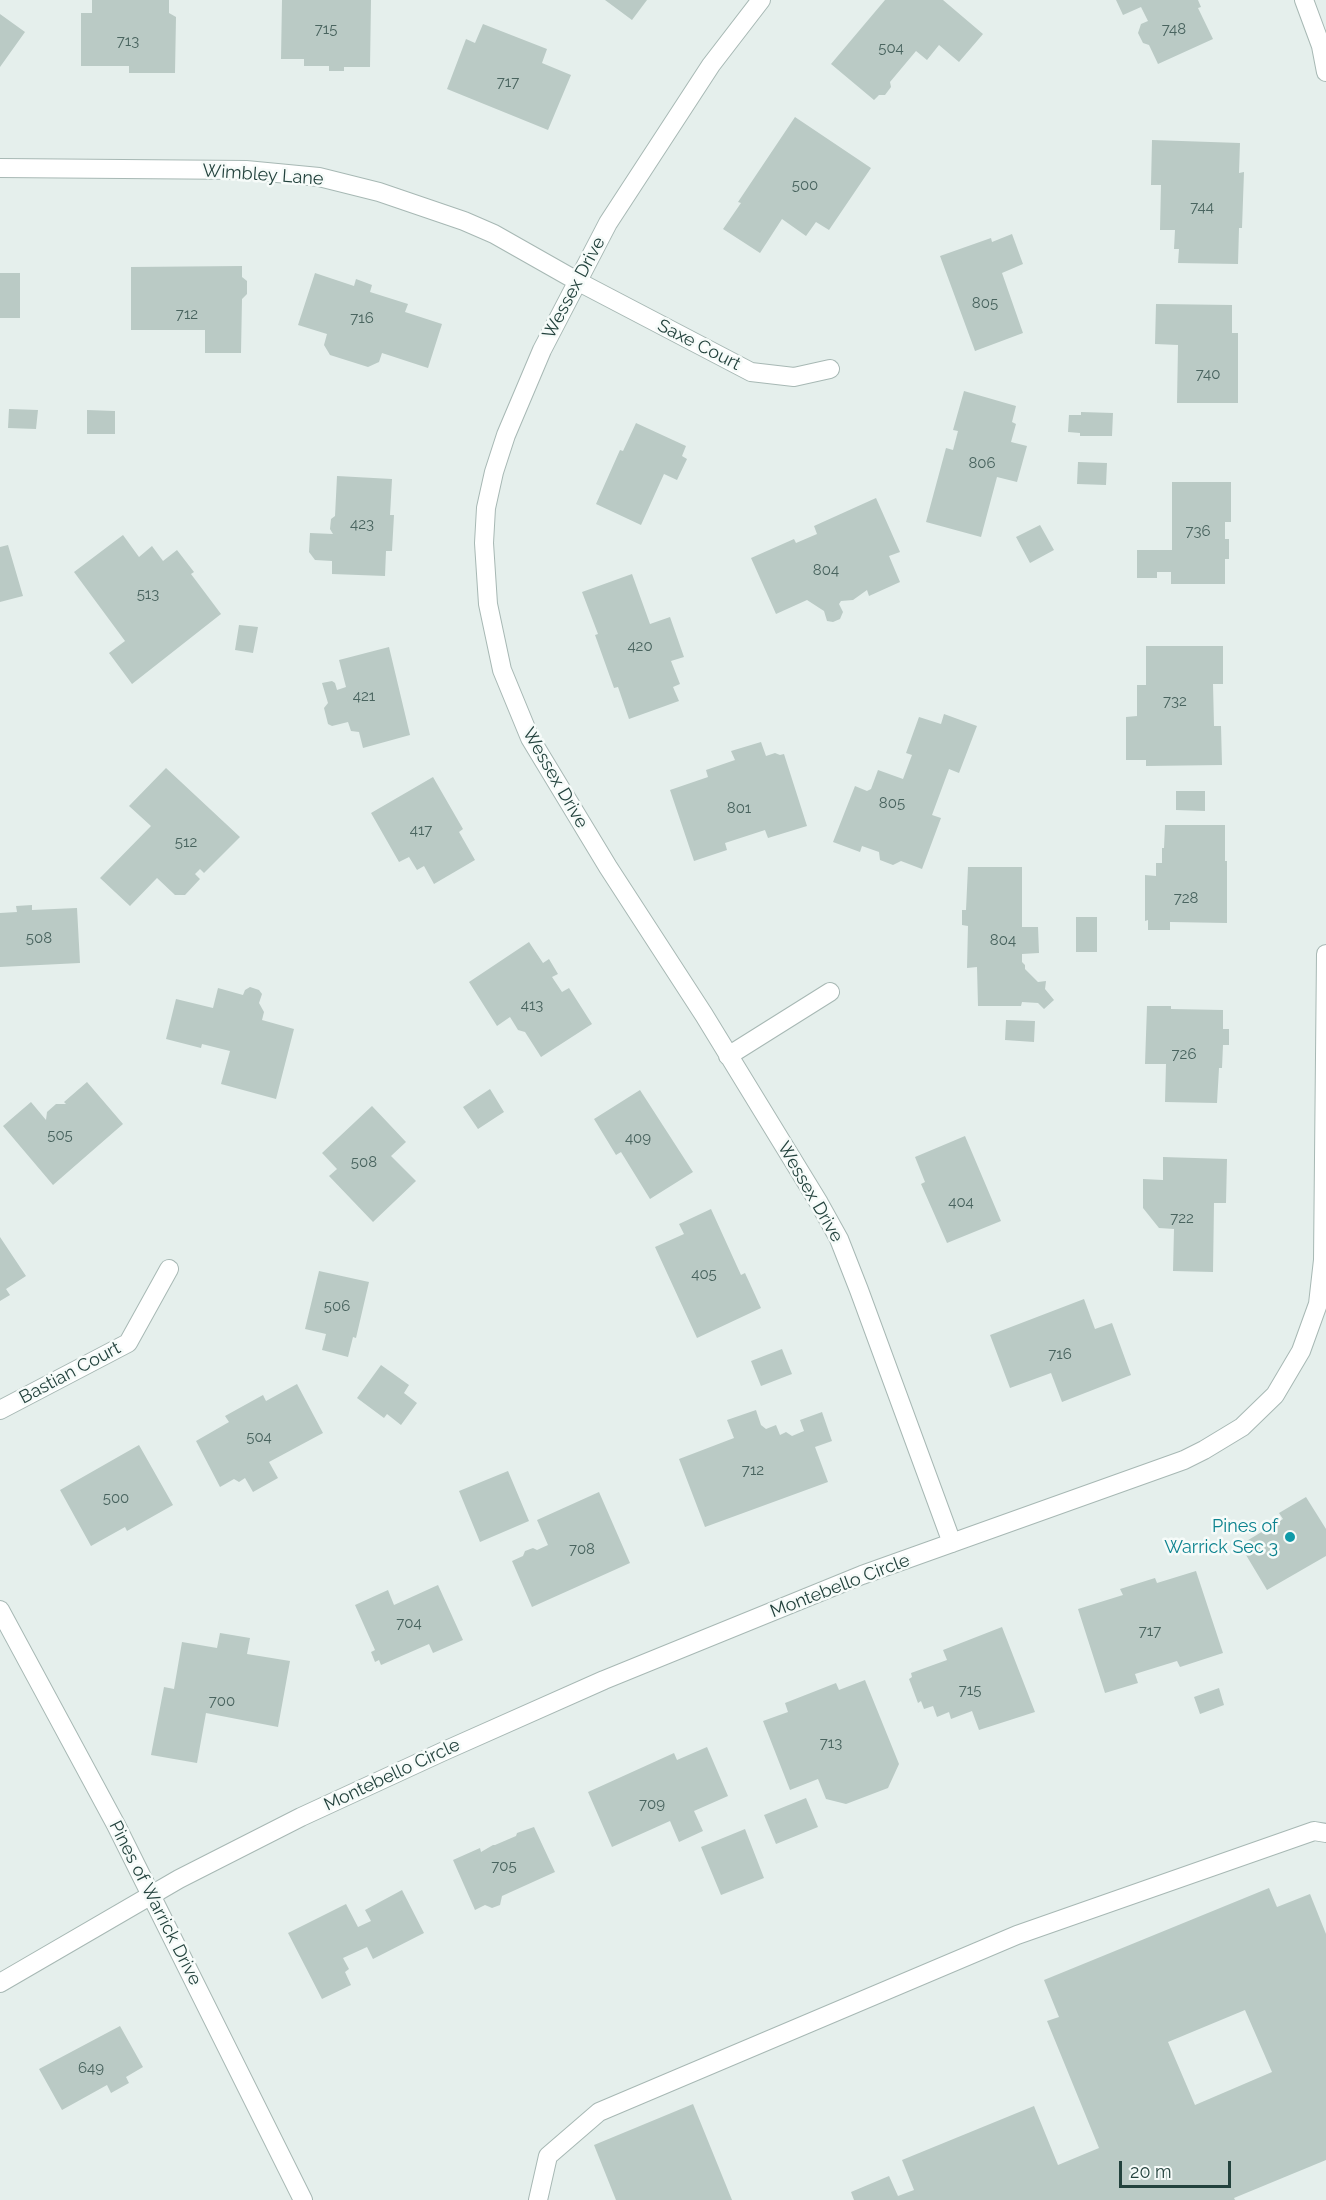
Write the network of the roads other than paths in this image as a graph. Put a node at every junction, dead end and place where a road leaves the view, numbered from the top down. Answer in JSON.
{"nodes":[{"id":1,"x":761,"y":0,"type":"edge"},
{"id":2,"x":1304,"y":0,"type":"edge"},
{"id":3,"x":1326,"y":72,"type":"edge"},
{"id":4,"x":0,"y":168,"type":"edge"},
{"id":5,"x":577,"y":281,"type":"junction"},
{"id":6,"x":830,"y":369,"type":"dead end"},
{"id":7,"x":1326,"y":954,"type":"edge"},
{"id":8,"x":830,"y":992,"type":"dead end"},
{"id":9,"x":728,"y":1056,"type":"junction"},
{"id":10,"x":170,"y":1269,"type":"dead end"},
{"id":11,"x":0,"y":1410,"type":"edge"},
{"id":12,"x":952,"y":1543,"type":"junction"},
{"id":13,"x":0,"y":1610,"type":"edge"},
{"id":14,"x":1326,"y":1833,"type":"edge"},
{"id":15,"x":151,"y":1896,"type":"junction"},
{"id":16,"x":0,"y":1983,"type":"edge"},
{"id":17,"x":303,"y":2200,"type":"edge"},
{"id":18,"x":537,"y":2200,"type":"edge"}],
"edges":[{"from":1,"to":5,"type":"street","name":"Wessex Drive"},
{"from":2,"to":3,"type":"street"},
{"from":4,"to":5,"type":"street","name":"Wimbley Lane"},
{"from":5,"to":6,"type":"street","name":"Saxe Court"},
{"from":5,"to":9,"type":"street","name":"Wessex Drive"},
{"from":7,"to":12,"type":"street","name":"Montebello Circle"},
{"from":8,"to":9,"type":"street"},
{"from":9,"to":12,"type":"street","name":"Wessex Drive"},
{"from":10,"to":11,"type":"street","name":"Bastian Court"},
{"from":12,"to":15,"type":"street","name":"Montebello Circle"},
{"from":13,"to":15,"type":"street","name":"Pines of Warrick Drive"},
{"from":14,"to":18,"type":"street"},
{"from":15,"to":16,"type":"street","name":"Montebello Circle"},
{"from":15,"to":17,"type":"street","name":"Pines of Warrick Drive"}]}
